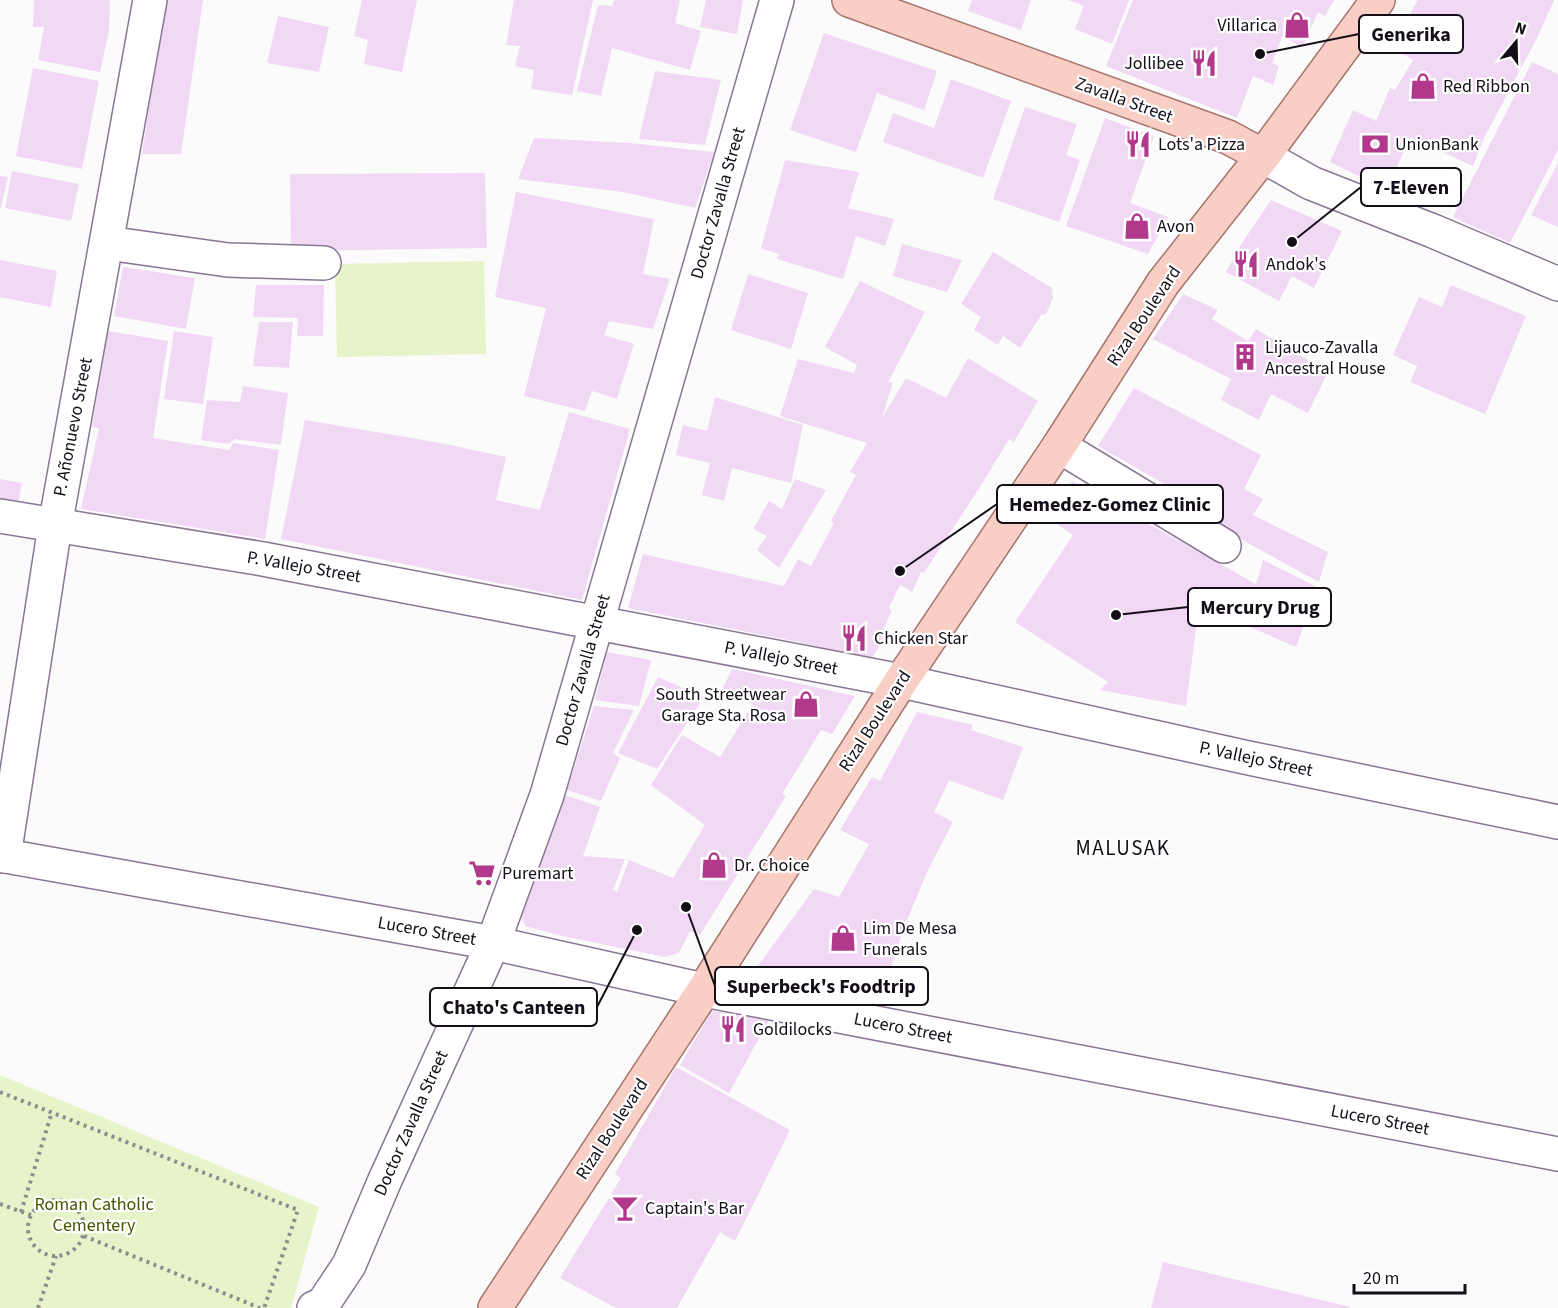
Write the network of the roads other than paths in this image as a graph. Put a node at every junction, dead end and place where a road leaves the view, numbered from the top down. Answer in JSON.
{"nodes":[{"id":1,"x":150,"y":0,"type":"edge"},
{"id":2,"x":777,"y":0,"type":"edge"},
{"id":3,"x":849,"y":0,"type":"edge"},
{"id":4,"x":1378,"y":0,"type":"edge"},
{"id":5,"x":1263,"y":156,"type":"junction"},
{"id":6,"x":107,"y":243,"type":"junction"},
{"id":7,"x":324,"y":263,"type":"dead end"},
{"id":8,"x":1558,"y":284,"type":"edge"},
{"id":9,"x":1059,"y":446,"type":"junction"},
{"id":10,"x":0,"y":516,"type":"edge"},
{"id":11,"x":55,"y":526,"type":"junction"},
{"id":12,"x":1224,"y":546,"type":"dead end"},
{"id":13,"x":596,"y":622,"type":"junction"},
{"id":14,"x":901,"y":681,"type":"junction"},
{"id":15,"x":1558,"y":822,"type":"edge"},
{"id":16,"x":2,"y":856,"type":"edge"},
{"id":17,"x":493,"y":943,"type":"junction"},
{"id":18,"x":704,"y":990,"type":"junction"},
{"id":19,"x":1558,"y":1154,"type":"edge"},
{"id":20,"x":314,"y":1308,"type":"edge"},
{"id":21,"x":495,"y":1308,"type":"edge"}],
"edges":[{"from":1,"to":6,"type":"street","name":"P. Añonuevo Street"},
{"from":2,"to":13,"type":"street","name":"Doctor Zavalla Street"},
{"from":3,"to":5,"type":"main road","name":"Zavalla Street"},
{"from":4,"to":5,"type":"main road","name":"Rizal Boulevard"},
{"from":5,"to":8,"type":"street","name":"Zavalla Street"},
{"from":5,"to":9,"type":"main road","name":"Rizal Boulevard"},
{"from":6,"to":7,"type":"street"},
{"from":6,"to":11,"type":"street","name":"P. Añonuevo Street"},
{"from":9,"to":12,"type":"street"},
{"from":9,"to":14,"type":"main road","name":"Rizal Boulevard"},
{"from":10,"to":11,"type":"street","name":"P. Vallejo Street"},
{"from":11,"to":13,"type":"street","name":"P. Vallejo Street"},
{"from":11,"to":16,"type":"street","name":"P. Añonuevo Street"},
{"from":13,"to":14,"type":"street","name":"P. Vallejo Street"},
{"from":13,"to":17,"type":"street","name":"Doctor Zavalla Street"},
{"from":14,"to":15,"type":"street","name":"P. Vallejo Street"},
{"from":14,"to":18,"type":"main road","name":"Rizal Boulevard"},
{"from":16,"to":17,"type":"street","name":"Lucero Street"},
{"from":17,"to":18,"type":"street","name":"Lucero Street"},
{"from":17,"to":20,"type":"street","name":"Doctor Zavalla Street"},
{"from":18,"to":19,"type":"street","name":"Lucero Street"},
{"from":18,"to":21,"type":"main road","name":"Rizal Boulevard"}]}
